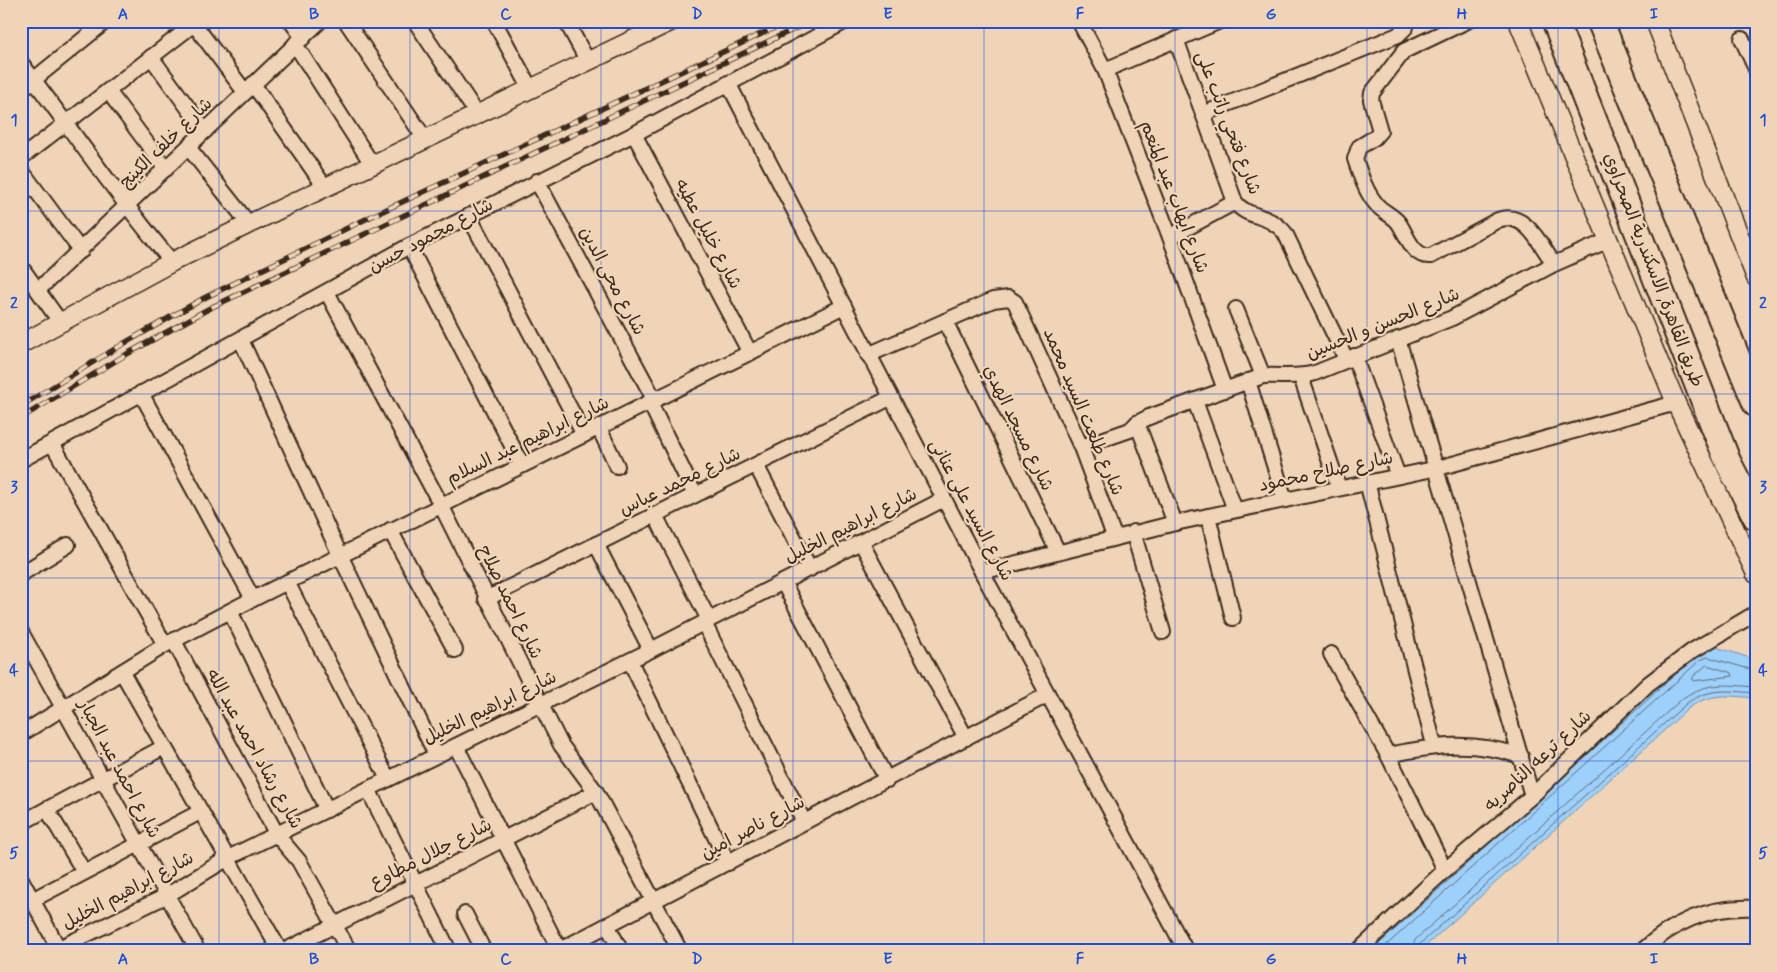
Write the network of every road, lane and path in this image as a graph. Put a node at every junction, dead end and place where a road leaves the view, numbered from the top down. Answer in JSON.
{"nodes":[{"id":1,"x":106,"y":21,"type":"edge"},
{"id":2,"x":292,"y":21,"type":"edge"},
{"id":3,"x":320,"y":21,"type":"edge"},
{"id":4,"x":346,"y":21,"type":"edge"},
{"id":5,"x":415,"y":21,"type":"edge"},
{"id":6,"x":494,"y":21,"type":"edge"},
{"id":7,"x":566,"y":21,"type":"edge"},
{"id":8,"x":672,"y":21,"type":"edge"},
{"id":9,"x":846,"y":21,"type":"edge"},
{"id":10,"x":1079,"y":21,"type":"edge"},
{"id":11,"x":1220,"y":21,"type":"edge"},
{"id":12,"x":1407,"y":21,"type":"edge"},
{"id":13,"x":1467,"y":21,"type":"edge"},
{"id":14,"x":1518,"y":21,"type":"edge"},
{"id":15,"x":1555,"y":21,"type":"edge"},
{"id":16,"x":1600,"y":21,"type":"edge"},
{"id":17,"x":1655,"y":21,"type":"edge"},
{"id":18,"x":196,"y":22,"type":"edge"},
{"id":19,"x":1176,"y":39,"type":"junction"},
{"id":20,"x":1742,"y":39,"type":"dead end"},
{"id":21,"x":299,"y":41,"type":"junction"},
{"id":22,"x":151,"y":57,"type":"junction"},
{"id":23,"x":586,"y":60,"type":"junction"},
{"id":24,"x":21,"y":63,"type":"edge"},
{"id":25,"x":1756,"y":69,"type":"edge"},
{"id":26,"x":1105,"y":70,"type":"junction"},
{"id":27,"x":34,"y":80,"type":"junction"},
{"id":28,"x":728,"y":83,"type":"junction"},
{"id":29,"x":249,"y":88,"type":"junction"},
{"id":30,"x":530,"y":88,"type":"junction"},
{"id":31,"x":21,"y":90,"type":"edge"},
{"id":32,"x":108,"y":91,"type":"junction"},
{"id":33,"x":477,"y":114,"type":"junction"},
{"id":34,"x":1203,"y":114,"type":"junction"},
{"id":35,"x":67,"y":122,"type":"junction"},
{"id":36,"x":205,"y":131,"type":"junction"},
{"id":37,"x":634,"y":134,"type":"junction"},
{"id":38,"x":424,"y":139,"type":"junction"},
{"id":39,"x":188,"y":147,"type":"junction"},
{"id":40,"x":21,"y":158,"type":"edge"},
{"id":41,"x":372,"y":164,"type":"junction"},
{"id":42,"x":166,"y":169,"type":"junction"},
{"id":43,"x":21,"y":170,"type":"edge"},
{"id":44,"x":538,"y":181,"type":"junction"},
{"id":45,"x":325,"y":187,"type":"junction"},
{"id":46,"x":1235,"y":202,"type":"junction"},
{"id":47,"x":126,"y":208,"type":"junction"},
{"id":48,"x":469,"y":216,"type":"junction"},
{"id":49,"x":249,"y":224,"type":"junction"},
{"id":50,"x":1170,"y":237,"type":"junction"},
{"id":51,"x":1609,"y":240,"type":"junction"},
{"id":52,"x":409,"y":246,"type":"junction"},
{"id":53,"x":81,"y":251,"type":"junction"},
{"id":54,"x":172,"y":262,"type":"junction"},
{"id":55,"x":1554,"y":264,"type":"junction"},
{"id":56,"x":21,"y":266,"type":"edge"},
{"id":57,"x":1756,"y":278,"type":"edge"},
{"id":58,"x":38,"y":290,"type":"junction"},
{"id":59,"x":327,"y":292,"type":"junction"},
{"id":60,"x":844,"y":306,"type":"junction"},
{"id":61,"x":1236,"y":309,"type":"dead end"},
{"id":62,"x":945,"y":321,"type":"junction"},
{"id":63,"x":62,"y":323,"type":"junction"},
{"id":64,"x":1398,"y":339,"type":"junction"},
{"id":65,"x":241,"y":340,"type":"junction"},
{"id":66,"x":21,"y":344,"type":"edge"},
{"id":67,"x":750,"y":353,"type":"junction"},
{"id":68,"x":868,"y":355,"type":"junction"},
{"id":69,"x":1350,"y":357,"type":"junction"},
{"id":70,"x":1263,"y":376,"type":"junction"},
{"id":71,"x":1301,"y":377,"type":"junction"},
{"id":72,"x":1248,"y":381,"type":"junction"},
{"id":73,"x":1225,"y":390,"type":"junction"},
{"id":74,"x":141,"y":393,"type":"junction"},
{"id":75,"x":890,"y":398,"type":"junction"},
{"id":76,"x":652,"y":401,"type":"junction"},
{"id":77,"x":1195,"y":401,"type":"junction"},
{"id":78,"x":1676,"y":403,"type":"junction"},
{"id":79,"x":1756,"y":404,"type":"edge"},
{"id":80,"x":1137,"y":423,"type":"junction"},
{"id":81,"x":599,"y":428,"type":"junction"},
{"id":82,"x":584,"y":435,"type":"junction"},
{"id":83,"x":52,"y":443,"type":"junction"},
{"id":84,"x":1081,"y":447,"type":"junction"},
{"id":85,"x":21,"y":460,"type":"edge"},
{"id":86,"x":522,"y":465,"type":"junction"},
{"id":87,"x":756,"y":465,"type":"junction"},
{"id":88,"x":617,"y":466,"type":"dead end"},
{"id":89,"x":1438,"y":468,"type":"junction"},
{"id":90,"x":1398,"y":476,"type":"junction"},
{"id":91,"x":1367,"y":482,"type":"junction"},
{"id":92,"x":1339,"y":488,"type":"junction"},
{"id":93,"x":695,"y":495,"type":"junction"},
{"id":94,"x":944,"y":499,"type":"junction"},
{"id":95,"x":1285,"y":500,"type":"junction"},
{"id":96,"x":441,"y":505,"type":"junction"},
{"id":97,"x":1235,"y":510,"type":"junction"},
{"id":98,"x":655,"y":515,"type":"junction"},
{"id":99,"x":1208,"y":516,"type":"junction"},
{"id":100,"x":1756,"y":517,"type":"edge"},
{"id":101,"x":1175,"y":522,"type":"junction"},
{"id":102,"x":390,"y":530,"type":"junction"},
{"id":103,"x":1133,"y":532,"type":"junction"},
{"id":104,"x":1114,"y":536,"type":"junction"},
{"id":105,"x":861,"y":542,"type":"junction"},
{"id":106,"x":596,"y":544,"type":"junction"},
{"id":107,"x":68,"y":545,"type":"dead end"},
{"id":108,"x":1058,"y":552,"type":"junction"},
{"id":109,"x":340,"y":555,"type":"junction"},
{"id":110,"x":810,"y":568,"type":"junction"},
{"id":111,"x":982,"y":572,"type":"junction"},
{"id":112,"x":21,"y":574,"type":"edge"},
{"id":113,"x":1756,"y":574,"type":"edge"},
{"id":114,"x":287,"y":582,"type":"junction"},
{"id":115,"x":783,"y":582,"type":"junction"},
{"id":116,"x":253,"y":599,"type":"junction"},
{"id":117,"x":486,"y":599,"type":"junction"},
{"id":118,"x":230,"y":612,"type":"junction"},
{"id":119,"x":1756,"y":613,"type":"edge"},
{"id":120,"x":1233,"y":618,"type":"dead end"},
{"id":121,"x":706,"y":622,"type":"junction"},
{"id":122,"x":21,"y":632,"type":"edge"},
{"id":123,"x":1163,"y":632,"type":"dead end"},
{"id":124,"x":170,"y":643,"type":"junction"},
{"id":125,"x":455,"y":650,"type":"dead end"},
{"id":126,"x":651,"y":650,"type":"junction"},
{"id":127,"x":1331,"y":654,"type":"dead end"},
{"id":128,"x":27,"y":656,"type":"edge"},
{"id":129,"x":630,"y":660,"type":"junction"},
{"id":130,"x":122,"y":672,"type":"junction"},
{"id":131,"x":1047,"y":695,"type":"junction"},
{"id":132,"x":540,"y":704,"type":"junction"},
{"id":133,"x":65,"y":708,"type":"junction"},
{"id":134,"x":21,"y":734,"type":"edge"},
{"id":135,"x":966,"y":738,"type":"junction"},
{"id":136,"x":1434,"y":745,"type":"junction"},
{"id":137,"x":456,"y":746,"type":"junction"},
{"id":138,"x":164,"y":747,"type":"junction"},
{"id":139,"x":1388,"y":755,"type":"junction"},
{"id":140,"x":436,"y":756,"type":"junction"},
{"id":141,"x":1520,"y":756,"type":"junction"},
{"id":142,"x":102,"y":779,"type":"junction"},
{"id":143,"x":388,"y":779,"type":"junction"},
{"id":144,"x":887,"y":780,"type":"junction"},
{"id":145,"x":368,"y":789,"type":"junction"},
{"id":146,"x":596,"y":792,"type":"junction"},
{"id":147,"x":1532,"y":796,"type":"junction"},
{"id":148,"x":47,"y":809,"type":"junction"},
{"id":149,"x":327,"y":810,"type":"junction"},
{"id":150,"x":200,"y":812,"type":"junction"},
{"id":151,"x":804,"y":822,"type":"junction"},
{"id":152,"x":21,"y":824,"type":"edge"},
{"id":153,"x":277,"y":835,"type":"junction"},
{"id":154,"x":503,"y":838,"type":"junction"},
{"id":155,"x":138,"y":845,"type":"junction"},
{"id":156,"x":228,"y":858,"type":"junction"},
{"id":157,"x":728,"y":863,"type":"junction"},
{"id":158,"x":1445,"y":870,"type":"junction"},
{"id":159,"x":84,"y":872,"type":"junction"},
{"id":160,"x":21,"y":879,"type":"edge"},
{"id":161,"x":414,"y":884,"type":"junction"},
{"id":162,"x":166,"y":896,"type":"junction"},
{"id":163,"x":32,"y":900,"type":"junction"},
{"id":164,"x":653,"y":901,"type":"junction"},
{"id":165,"x":1756,"y":908,"type":"edge"},
{"id":166,"x":465,"y":914,"type":"dead end"},
{"id":167,"x":334,"y":924,"type":"junction"},
{"id":168,"x":607,"y":925,"type":"junction"},
{"id":169,"x":57,"y":950,"type":"edge"},
{"id":170,"x":559,"y":950,"type":"edge"},
{"id":171,"x":198,"y":951,"type":"edge"},
{"id":172,"x":280,"y":951,"type":"edge"},
{"id":173,"x":284,"y":951,"type":"edge"},
{"id":174,"x":349,"y":951,"type":"edge"},
{"id":175,"x":449,"y":951,"type":"edge"},
{"id":176,"x":484,"y":951,"type":"edge"},
{"id":177,"x":621,"y":951,"type":"edge"},
{"id":178,"x":680,"y":951,"type":"edge"},
{"id":179,"x":1186,"y":951,"type":"edge"},
{"id":180,"x":1358,"y":951,"type":"edge"},
{"id":181,"x":1642,"y":951,"type":"edge"}],
"edges":[{"from":1,"to":27,"type":"street"},
{"from":2,"to":21,"type":"street"},
{"from":3,"to":21,"type":"street","name":"شارع خلف الكينج"},
{"from":4,"to":38,"type":"street"},
{"from":5,"to":33,"type":"street"},
{"from":6,"to":30,"type":"street"},
{"from":7,"to":23,"type":"street"},
{"from":8,"to":23,"type":"street"},
{"from":9,"to":28,"type":"street","name":"شارع محمود حسن"},
{"from":10,"to":26,"type":"street","name":"شارع ايهاب عبد المنعم"},
{"from":11,"to":19,"type":"street"},
{"from":12,"to":34,"type":"street"},
{"from":13,"to":55,"type":"street"},
{"from":14,"to":51,"type":"street"},
{"from":15,"to":100,"type":"highway","name":"طريق القاهرة, الاسكندرية الصحراوي"},
{"from":16,"to":79,"type":"highway"},
{"from":17,"to":57,"type":"street"},
{"from":18,"to":22,"type":"street"},
{"from":18,"to":29,"type":"street"},
{"from":19,"to":26,"type":"street"},
{"from":19,"to":34,"type":"street","name":"شارع فتحي راتب على"},
{"from":20,"to":25,"type":"street"},
{"from":21,"to":29,"type":"street","name":"شارع خلف الكينج"},
{"from":21,"to":41,"type":"street"},
{"from":22,"to":32,"type":"street"},
{"from":22,"to":36,"type":"street"},
{"from":23,"to":30,"type":"street"},
{"from":24,"to":27,"type":"street"},
{"from":26,"to":50,"type":"street","name":"شارع ايهاب عبد المنعم"},
{"from":27,"to":31,"type":"street"},
{"from":27,"to":35,"type":"street"},
{"from":28,"to":37,"type":"street","name":"شارع محمود حسن"},
{"from":28,"to":60,"type":"street","name":"شارع السيد على عنانى"},
{"from":29,"to":36,"type":"street","name":"شارع خلف الكينج"},
{"from":29,"to":45,"type":"street"},
{"from":30,"to":33,"type":"street"},
{"from":32,"to":35,"type":"street"},
{"from":32,"to":42,"type":"street"},
{"from":33,"to":38,"type":"street"},
{"from":34,"to":46,"type":"street","name":"شارع فتحي راتب على"},
{"from":35,"to":40,"type":"street"},
{"from":35,"to":47,"type":"street"},
{"from":36,"to":39,"type":"street","name":"شارع خلف الكينج"},
{"from":37,"to":44,"type":"street","name":"شارع محمود حسن"},
{"from":37,"to":67,"type":"street","name":"شارع خليل عطيه"},
{"from":38,"to":41,"type":"street"},
{"from":39,"to":42,"type":"street","name":"شارع خلف الكينج"},
{"from":39,"to":49,"type":"street"},
{"from":41,"to":45,"type":"street"},
{"from":42,"to":47,"type":"street","name":"شارع خلف الكينج"},
{"from":43,"to":53,"type":"street"},
{"from":44,"to":48,"type":"street","name":"شارع محمود حسن"},
{"from":44,"to":76,"type":"street","name":"شارع محى الدين"},
{"from":45,"to":49,"type":"street"},
{"from":46,"to":50,"type":"street"},
{"from":46,"to":69,"type":"street","name":"شارع فتحي راتب على"},
{"from":47,"to":53,"type":"street","name":"شارع خلف الكينج"},
{"from":47,"to":54,"type":"street"},
{"from":48,"to":52,"type":"street","name":"شارع محمود حسن"},
{"from":48,"to":82,"type":"street"},
{"from":49,"to":54,"type":"street"},
{"from":50,"to":73,"type":"street","name":"شارع ايهاب عبد المنعم"},
{"from":51,"to":55,"type":"street","name":"شارع الحسن و الحسين"},
{"from":51,"to":78,"type":"street"},
{"from":52,"to":59,"type":"street","name":"شارع محمود حسن"},
{"from":52,"to":86,"type":"street"},
{"from":53,"to":58,"type":"street","name":"شارع خلف الكينج"},
{"from":54,"to":63,"type":"street"},
{"from":55,"to":64,"type":"street","name":"شارع الحسن و الحسين"},
{"from":56,"to":58,"type":"street"},
{"from":58,"to":63,"type":"street"},
{"from":59,"to":65,"type":"street","name":"شارع محمود حسن"},
{"from":59,"to":96,"type":"street","name":"شارع احمد صلاح"},
{"from":60,"to":67,"type":"street","name":"شارع ابراهيم عبد السلام"},
{"from":60,"to":68,"type":"street","name":"شارع السيد على عنانى"},
{"from":61,"to":70,"type":"street"},
{"from":62,"to":68,"type":"street"},
{"from":62,"to":84,"type":"street","name":"شارع طلعت السيد محمد"},
{"from":62,"to":108,"type":"street","name":"شارع مسجد الهدي"},
{"from":63,"to":66,"type":"street"},
{"from":64,"to":69,"type":"street","name":"شارع الحسن و الحسين"},
{"from":64,"to":89,"type":"street"},
{"from":65,"to":74,"type":"street","name":"شارع محمود حسن"},
{"from":65,"to":109,"type":"street"},
{"from":67,"to":76,"type":"street","name":"شارع ابراهيم عبد السلام"},
{"from":68,"to":75,"type":"street","name":"شارع السيد على عنانى"},
{"from":69,"to":71,"type":"street","name":"شارع الحسن و الحسين"},
{"from":69,"to":90,"type":"street","name":"شارع فتحي راتب على"},
{"from":70,"to":71,"type":"street","name":"شارع الحسن و الحسين"},
{"from":70,"to":72,"type":"street","name":"شارع الحسن و الحسين"},
{"from":71,"to":92,"type":"street"},
{"from":72,"to":73,"type":"street","name":"شارع الحسن و الحسين"},
{"from":72,"to":95,"type":"street"},
{"from":73,"to":77,"type":"street","name":"شارع الحسن و الحسين"},
{"from":74,"to":83,"type":"street","name":"شارع محمود حسن"},
{"from":74,"to":116,"type":"street"},
{"from":75,"to":87,"type":"street","name":"شارع محمد عباس"},
{"from":75,"to":94,"type":"street","name":"شارع السيد على عنانى"},
{"from":76,"to":81,"type":"street","name":"شارع ابراهيم عبد السلام"},
{"from":76,"to":93,"type":"street","name":"شارع محى الدين"},
{"from":77,"to":80,"type":"street","name":"شارع الحسن و الحسين"},
{"from":77,"to":97,"type":"street"},
{"from":78,"to":89,"type":"street","name":"شارع صلاح محمود"},
{"from":78,"to":113,"type":"street"},
{"from":80,"to":84,"type":"street","name":"شارع الحسن و الحسين"},
{"from":80,"to":101,"type":"street"},
{"from":81,"to":82,"type":"street","name":"شارع ابراهيم عبد السلام"},
{"from":81,"to":88,"type":"street"},
{"from":82,"to":86,"type":"street","name":"شارع ابراهيم عبد السلام"},
{"from":83,"to":85,"type":"street","name":"شارع محمود حسن"},
{"from":83,"to":124,"type":"street","name":"شارع رشاد احمد عبد الله"},
{"from":84,"to":104,"type":"street","name":"شارع طلعت السيد محمد"},
{"from":86,"to":96,"type":"street","name":"شارع ابراهيم عبد السلام"},
{"from":87,"to":93,"type":"street","name":"شارع محمد عباس"},
{"from":87,"to":110,"type":"street"},
{"from":89,"to":90,"type":"street","name":"شارع صلاح محمود"},
{"from":89,"to":141,"type":"street"},
{"from":90,"to":91,"type":"street","name":"شارع صلاح محمود"},
{"from":91,"to":92,"type":"street","name":"شارع صلاح محمود"},
{"from":91,"to":136,"type":"street"},
{"from":92,"to":95,"type":"street","name":"شارع صلاح محمود"},
{"from":93,"to":98,"type":"street","name":"شارع محمد عباس"},
{"from":94,"to":105,"type":"street","name":"شارع ابراهيم الخليل"},
{"from":94,"to":111,"type":"street","name":"شارع السيد على عنانى"},
{"from":95,"to":97,"type":"street","name":"شارع صلاح محمود"},
{"from":96,"to":102,"type":"street","name":"شارع ابراهيم عبد السلام"},
{"from":96,"to":117,"type":"street","name":"شارع احمد صلاح"},
{"from":97,"to":99,"type":"street","name":"شارع صلاح محمود"},
{"from":98,"to":106,"type":"street","name":"شارع محمد عباس"},
{"from":98,"to":121,"type":"street"},
{"from":99,"to":101,"type":"street","name":"شارع صلاح محمود"},
{"from":99,"to":120,"type":"street"},
{"from":101,"to":103,"type":"street","name":"شارع صلاح محمود"},
{"from":102,"to":109,"type":"street","name":"شارع ابراهيم عبد السلام"},
{"from":102,"to":125,"type":"street"},
{"from":103,"to":104,"type":"street","name":"شارع صلاح محمود"},
{"from":103,"to":123,"type":"street"},
{"from":104,"to":108,"type":"street","name":"شارع صلاح محمود"},
{"from":105,"to":110,"type":"street","name":"شارع ابراهيم الخليل"},
{"from":105,"to":135,"type":"street"},
{"from":106,"to":117,"type":"street","name":"شارع محمد عباس"},
{"from":106,"to":126,"type":"street"},
{"from":107,"to":112,"type":"street"},
{"from":108,"to":111,"type":"street","name":"شارع صلاح محمود"},
{"from":109,"to":114,"type":"street","name":"شارع ابراهيم عبد السلام"},
{"from":109,"to":140,"type":"street"},
{"from":110,"to":115,"type":"street","name":"شارع ابراهيم الخليل"},
{"from":111,"to":131,"type":"street","name":"شارع السيد على عنانى"},
{"from":114,"to":116,"type":"street","name":"شارع ابراهيم عبد السلام"},
{"from":114,"to":143,"type":"street"},
{"from":115,"to":121,"type":"street","name":"شارع ابراهيم الخليل"},
{"from":115,"to":144,"type":"street"},
{"from":116,"to":118,"type":"street","name":"شارع ابراهيم عبد السلام"},
{"from":117,"to":132,"type":"street","name":"شارع احمد صلاح"},
{"from":118,"to":124,"type":"street","name":"شارع ابراهيم عبد السلام"},
{"from":118,"to":149,"type":"street"},
{"from":119,"to":147,"type":"street","name":"شارع ترعه الناصريه"},
{"from":121,"to":126,"type":"street","name":"شارع ابراهيم الخليل"},
{"from":121,"to":151,"type":"street"},
{"from":122,"to":128,"type":"street","name":"شارع احمد عبد الجبار"},
{"from":124,"to":130,"type":"street","name":"شارع ابراهيم عبد السلام"},
{"from":124,"to":153,"type":"street","name":"شارع رشاد احمد عبد الله"},
{"from":126,"to":129,"type":"street","name":"شارع ابراهيم الخليل"},
{"from":127,"to":139,"type":"street"},
{"from":128,"to":133,"type":"street","name":"شارع احمد عبد الجبار"},
{"from":129,"to":132,"type":"street","name":"شارع ابراهيم الخليل"},
{"from":129,"to":157,"type":"street"},
{"from":130,"to":133,"type":"street","name":"شارع ابراهيم عبد السلام"},
{"from":130,"to":138,"type":"street"},
{"from":131,"to":135,"type":"street","name":"شارع ناصر امين"},
{"from":131,"to":179,"type":"street","name":"شارع السيد على عنانى"},
{"from":132,"to":137,"type":"street","name":"شارع ابراهيم الخليل"},
{"from":132,"to":146,"type":"street","name":"شارع احمد صلاح"},
{"from":133,"to":134,"type":"street","name":"شارع ابراهيم عبد السلام"},
{"from":133,"to":142,"type":"street","name":"شارع احمد عبد الجبار"},
{"from":135,"to":144,"type":"street","name":"شارع ناصر امين"},
{"from":136,"to":139,"type":"street"},
{"from":136,"to":141,"type":"street"},
{"from":137,"to":140,"type":"street","name":"شارع ابراهيم الخليل"},
{"from":137,"to":154,"type":"street"},
{"from":138,"to":142,"type":"street"},
{"from":138,"to":150,"type":"street"},
{"from":139,"to":158,"type":"street"},
{"from":140,"to":143,"type":"street","name":"شارع ابراهيم الخليل"},
{"from":141,"to":147,"type":"street"},
{"from":142,"to":148,"type":"street"},
{"from":142,"to":155,"type":"street","name":"شارع احمد عبد الجبار"},
{"from":143,"to":145,"type":"street","name":"شارع ابراهيم الخليل"},
{"from":144,"to":151,"type":"street","name":"شارع ناصر امين"},
{"from":145,"to":149,"type":"street","name":"شارع ابراهيم الخليل"},
{"from":145,"to":161,"type":"street"},
{"from":146,"to":154,"type":"street","name":"شارع جلال مطاوع"},
{"from":146,"to":164,"type":"street","name":"شارع احمد صلاح"},
{"from":147,"to":158,"type":"street","name":"شارع ترعه الناصريه"},
{"from":148,"to":152,"type":"street"},
{"from":148,"to":159,"type":"street"},
{"from":149,"to":153,"type":"street","name":"شارع ابراهيم الخليل"},
{"from":150,"to":155,"type":"street"},
{"from":150,"to":156,"type":"street"},
{"from":151,"to":157,"type":"street","name":"شارع ناصر امين"},
{"from":153,"to":156,"type":"street","name":"شارع ابراهيم الخليل"},
{"from":153,"to":167,"type":"street","name":"شارع رشاد احمد عبد الله"},
{"from":154,"to":161,"type":"street","name":"شارع جلال مطاوع"},
{"from":154,"to":170,"type":"street"},
{"from":155,"to":159,"type":"street"},
{"from":155,"to":162,"type":"street","name":"شارع احمد عبد الجبار"},
{"from":156,"to":162,"type":"street","name":"شارع ابراهيم الخليل"},
{"from":156,"to":172,"type":"street"},
{"from":157,"to":164,"type":"street","name":"شارع ناصر امين"},
{"from":158,"to":180,"type":"street","name":"شارع ترعه الناصريه"},
{"from":159,"to":163,"type":"street"},
{"from":160,"to":163,"type":"street"},
{"from":161,"to":167,"type":"street","name":"شارع جلال مطاوع"},
{"from":161,"to":175,"type":"street"},
{"from":162,"to":169,"type":"street","name":"شارع ابراهيم الخليل"},
{"from":162,"to":171,"type":"street","name":"شارع احمد عبد الجبار"},
{"from":163,"to":169,"type":"street"},
{"from":164,"to":168,"type":"street","name":"شارع ناصر امين"},
{"from":164,"to":178,"type":"street","name":"شارع احمد صلاح"},
{"from":165,"to":181,"type":"street"},
{"from":166,"to":176,"type":"street"},
{"from":167,"to":173,"type":"street","name":"شارع جلال مطاوع"},
{"from":167,"to":174,"type":"street","name":"شارع رشاد احمد عبد الله"},
{"from":168,"to":170,"type":"street","name":"شارع ناصر امين"},
{"from":168,"to":177,"type":"street"}]}
